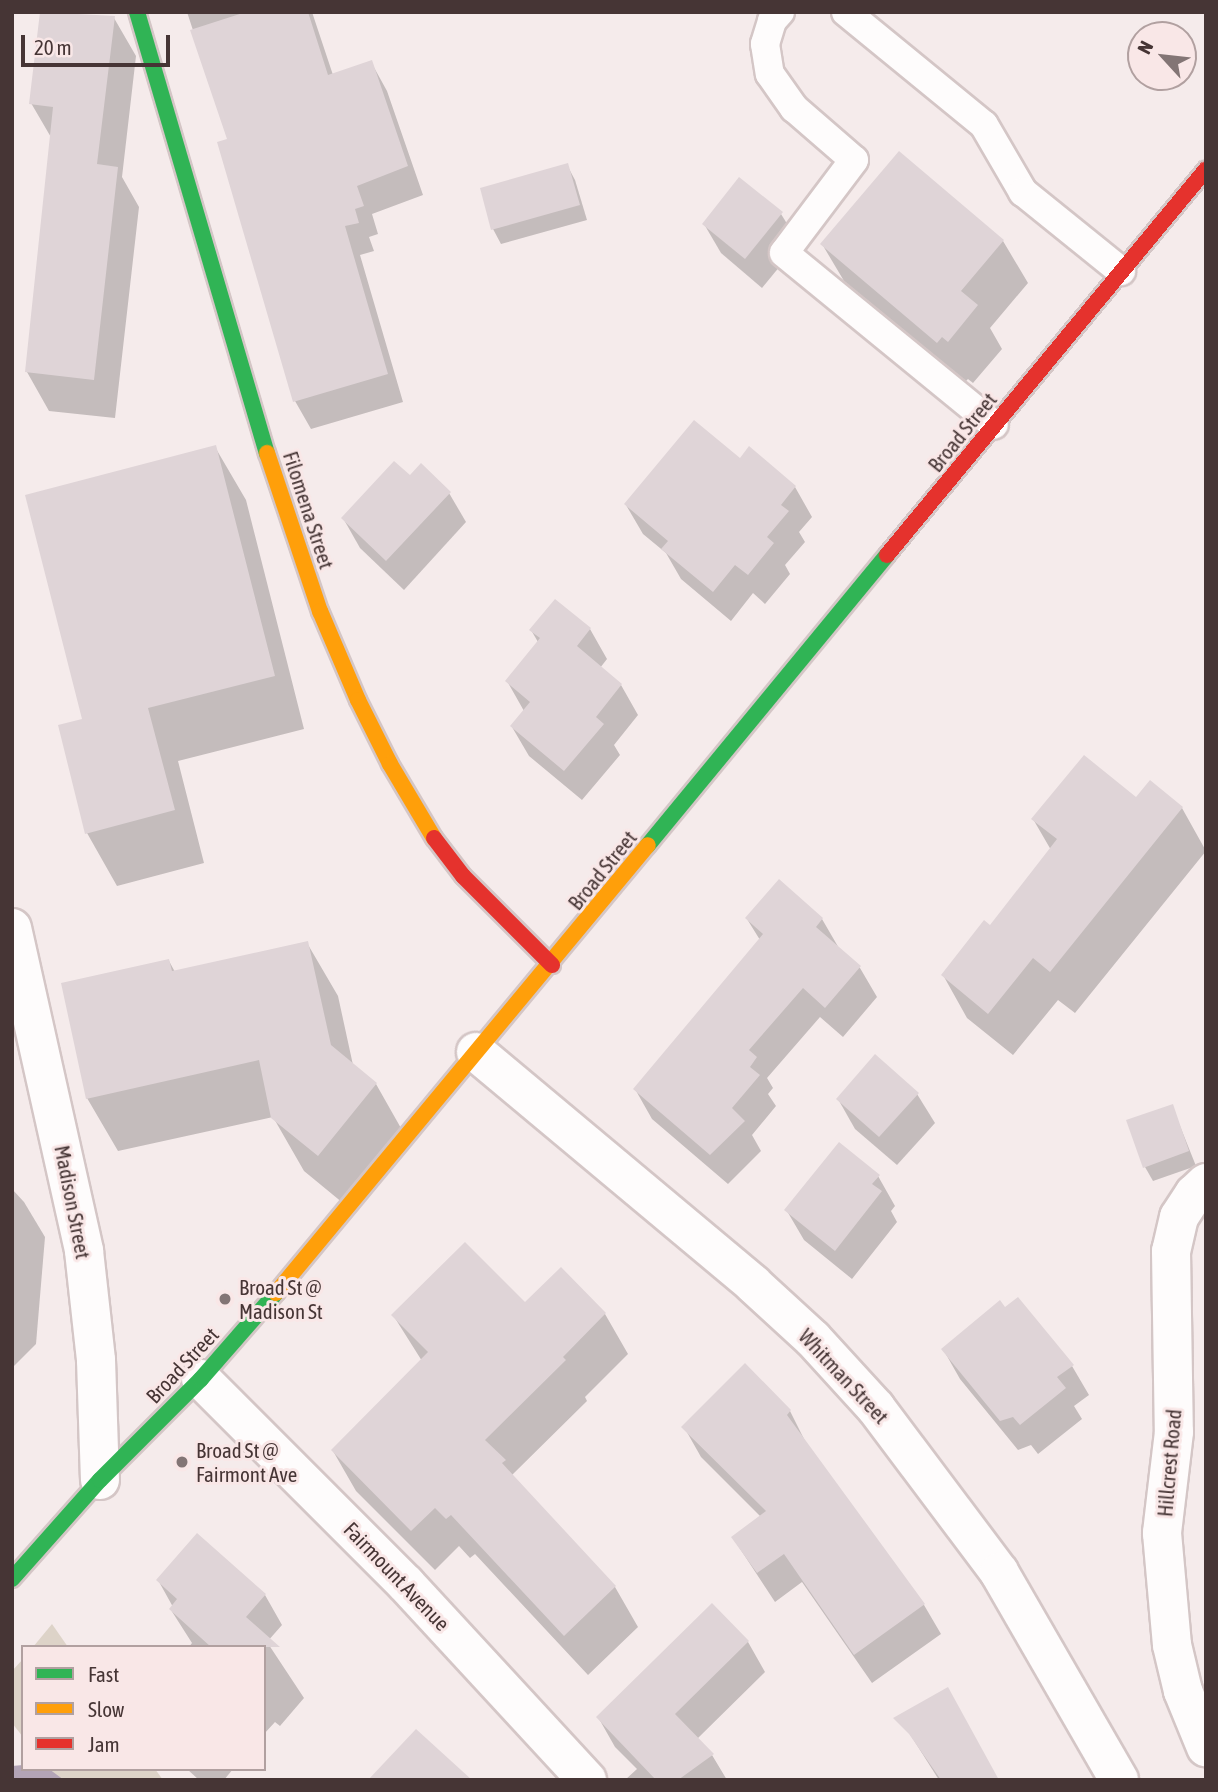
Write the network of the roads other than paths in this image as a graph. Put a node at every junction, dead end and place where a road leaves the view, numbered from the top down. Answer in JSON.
{"nodes":[{"id":1,"x":137,"y":12,"type":"edge"},
{"id":2,"x":780,"y":12,"type":"edge"},
{"id":3,"x":846,"y":12,"type":"edge"},
{"id":4,"x":1206,"y":170,"type":"edge"},
{"id":5,"x":1121,"y":271,"type":"junction"},
{"id":6,"x":995,"y":425,"type":"junction"},
{"id":7,"x":12,"y":928,"type":"edge"},
{"id":8,"x":552,"y":965,"type":"junction"},
{"id":9,"x":476,"y":1052,"type":"junction"},
{"id":10,"x":1206,"y":1183,"type":"edge"},
{"id":11,"x":201,"y":1379,"type":"junction"},
{"id":12,"x":100,"y":1480,"type":"junction"},
{"id":13,"x":12,"y":1579,"type":"edge"},
{"id":14,"x":1206,"y":1747,"type":"edge"},
{"id":15,"x":587,"y":1780,"type":"edge"},
{"id":16,"x":1119,"y":1780,"type":"edge"}],
"edges":[{"from":1,"to":8,"type":"main road","name":"Filomena Street"},
{"from":2,"to":6,"type":"lane"},
{"from":3,"to":5,"type":"lane"},
{"from":4,"to":5,"type":"main road","name":"Broad Street"},
{"from":5,"to":6,"type":"main road","name":"Broad Street"},
{"from":6,"to":8,"type":"main road","name":"Broad Street"},
{"from":7,"to":12,"type":"street","name":"Madison Street"},
{"from":8,"to":9,"type":"main road","name":"Broad Street"},
{"from":9,"to":11,"type":"main road","name":"Broad Street"},
{"from":9,"to":16,"type":"street","name":"Whitman Street"},
{"from":10,"to":14,"type":"street","name":"Hillcrest Road"},
{"from":11,"to":12,"type":"main road","name":"Broad Street"},
{"from":11,"to":15,"type":"street","name":"Fairmount Avenue"},
{"from":12,"to":13,"type":"main road","name":"Broad Street"}]}
